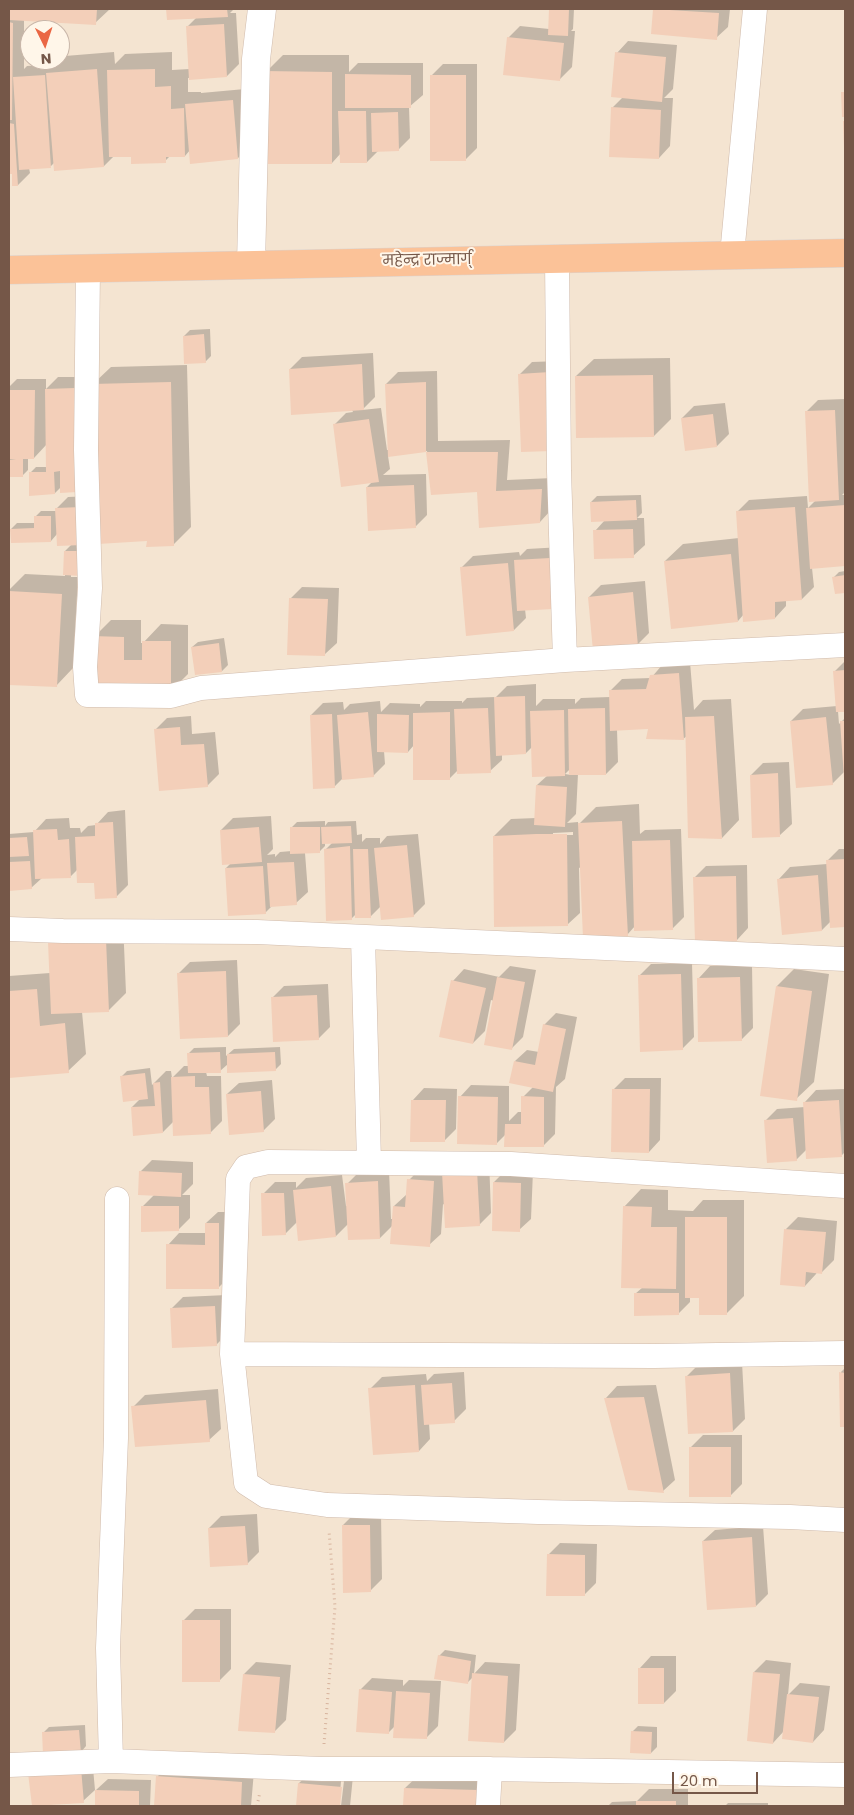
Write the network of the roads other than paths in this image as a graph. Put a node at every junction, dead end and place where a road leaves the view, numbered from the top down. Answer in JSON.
{"nodes":[{"id":1,"x":262,"y":9,"type":"edge"},
{"id":2,"x":755,"y":9,"type":"edge"},
{"id":3,"x":845,"y":253,"type":"edge"},
{"id":4,"x":732,"y":255,"type":"junction"},
{"id":5,"x":557,"y":258,"type":"junction"},
{"id":6,"x":251,"y":264,"type":"junction"},
{"id":7,"x":88,"y":268,"type":"junction"},
{"id":8,"x":9,"y":270,"type":"edge"},
{"id":9,"x":845,"y":645,"type":"edge"},
{"id":10,"x":565,"y":660,"type":"junction"},
{"id":11,"x":9,"y":929,"type":"edge"},
{"id":12,"x":363,"y":938,"type":"junction"},
{"id":13,"x":845,"y":959,"type":"edge"},
{"id":14,"x":369,"y":1162,"type":"junction"},
{"id":15,"x":845,"y":1186,"type":"edge"},
{"id":16,"x":117,"y":1199,"type":"dead end"},
{"id":17,"x":845,"y":1353,"type":"edge"},
{"id":18,"x":232,"y":1354,"type":"junction"},
{"id":19,"x":845,"y":1520,"type":"edge"},
{"id":20,"x":111,"y":1761,"type":"junction"},
{"id":21,"x":9,"y":1765,"type":"edge"},
{"id":22,"x":490,"y":1769,"type":"junction"},
{"id":23,"x":845,"y":1775,"type":"edge"},
{"id":24,"x":488,"y":1806,"type":"edge"}],
"edges":[{"from":1,"to":6,"type":"street"},
{"from":2,"to":4,"type":"street"},
{"from":3,"to":4,"type":"highway","name":"महेन्द्र राज्मार्ग्"},
{"from":4,"to":5,"type":"highway","name":"महेन्द्र राज्मार्ग्"},
{"from":5,"to":6,"type":"highway","name":"महेन्द्र राज्मार्ग्"},
{"from":5,"to":10,"type":"street"},
{"from":6,"to":7,"type":"highway","name":"महेन्द्र राज्मार्ग्"},
{"from":7,"to":8,"type":"highway","name":"महेन्द्र राज्मार्ग्"},
{"from":7,"to":10,"type":"street"},
{"from":9,"to":10,"type":"street"},
{"from":11,"to":12,"type":"street"},
{"from":12,"to":13,"type":"street"},
{"from":12,"to":14,"type":"street"},
{"from":14,"to":15,"type":"street"},
{"from":14,"to":18,"type":"street"},
{"from":16,"to":20,"type":"street"},
{"from":17,"to":18,"type":"street"},
{"from":18,"to":19,"type":"street"},
{"from":20,"to":21,"type":"street"},
{"from":20,"to":22,"type":"street"},
{"from":22,"to":23,"type":"street"},
{"from":22,"to":24,"type":"street"}]}
